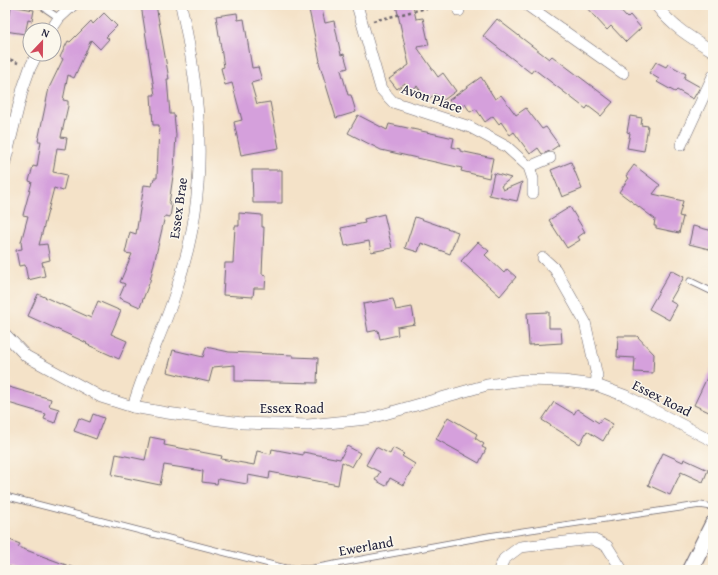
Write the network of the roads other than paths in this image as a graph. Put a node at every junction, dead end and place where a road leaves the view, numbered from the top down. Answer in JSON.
{"nodes":[{"id":1,"x":40,"y":5,"type":"edge"},
{"id":2,"x":73,"y":5,"type":"edge"},
{"id":3,"x":181,"y":5,"type":"edge"},
{"id":4,"x":357,"y":5,"type":"edge"},
{"id":5,"x":527,"y":5,"type":"edge"},
{"id":6,"x":656,"y":5,"type":"edge"},
{"id":7,"x":59,"y":18,"type":"junction"},
{"id":8,"x":56,"y":22,"type":"edge"},
{"id":9,"x":713,"y":52,"type":"edge"},
{"id":10,"x":33,"y":62,"type":"edge"},
{"id":11,"x":623,"y":73,"type":"dead end"},
{"id":12,"x":713,"y":76,"type":"edge"},
{"id":13,"x":681,"y":145,"type":"dead end"},
{"id":14,"x":550,"y":158,"type":"dead end"},
{"id":15,"x":5,"y":162,"type":"edge"},
{"id":16,"x":529,"y":167,"type":"junction"},
{"id":17,"x":533,"y":193,"type":"dead end"},
{"id":18,"x":543,"y":258,"type":"dead end"},
{"id":19,"x":690,"y":281,"type":"dead end"},
{"id":20,"x":713,"y":292,"type":"edge"},
{"id":21,"x":5,"y":334,"type":"edge"},
{"id":22,"x":596,"y":385,"type":"junction"},
{"id":23,"x":133,"y":408,"type":"junction"},
{"id":24,"x":713,"y":441,"type":"edge"},
{"id":25,"x":5,"y":496,"type":"edge"},
{"id":26,"x":713,"y":507,"type":"edge"},
{"id":27,"x":713,"y":524,"type":"edge"},
{"id":28,"x":499,"y":570,"type":"edge"},
{"id":29,"x":622,"y":570,"type":"edge"},
{"id":30,"x":690,"y":570,"type":"edge"}],
"edges":[{"from":1,"to":7,"type":"lane"},
{"from":2,"to":7,"type":"street"},
{"from":3,"to":23,"type":"street","name":"Essex Brae"},
{"from":4,"to":16,"type":"street","name":"Avon Place"},
{"from":5,"to":11,"type":"street"},
{"from":6,"to":9,"type":"street"},
{"from":7,"to":8,"type":"street"},
{"from":10,"to":15,"type":"street"},
{"from":12,"to":13,"type":"street"},
{"from":14,"to":16,"type":"street"},
{"from":16,"to":17,"type":"street"},
{"from":18,"to":22,"type":"street"},
{"from":19,"to":20,"type":"lane"},
{"from":21,"to":23,"type":"street","name":"Essex Road"},
{"from":22,"to":23,"type":"street","name":"Essex Road"},
{"from":22,"to":24,"type":"street","name":"Essex Road"},
{"from":25,"to":26,"type":"lane","name":"Ewerland"},
{"from":27,"to":30,"type":"street"},
{"from":28,"to":29,"type":"street"}]}
